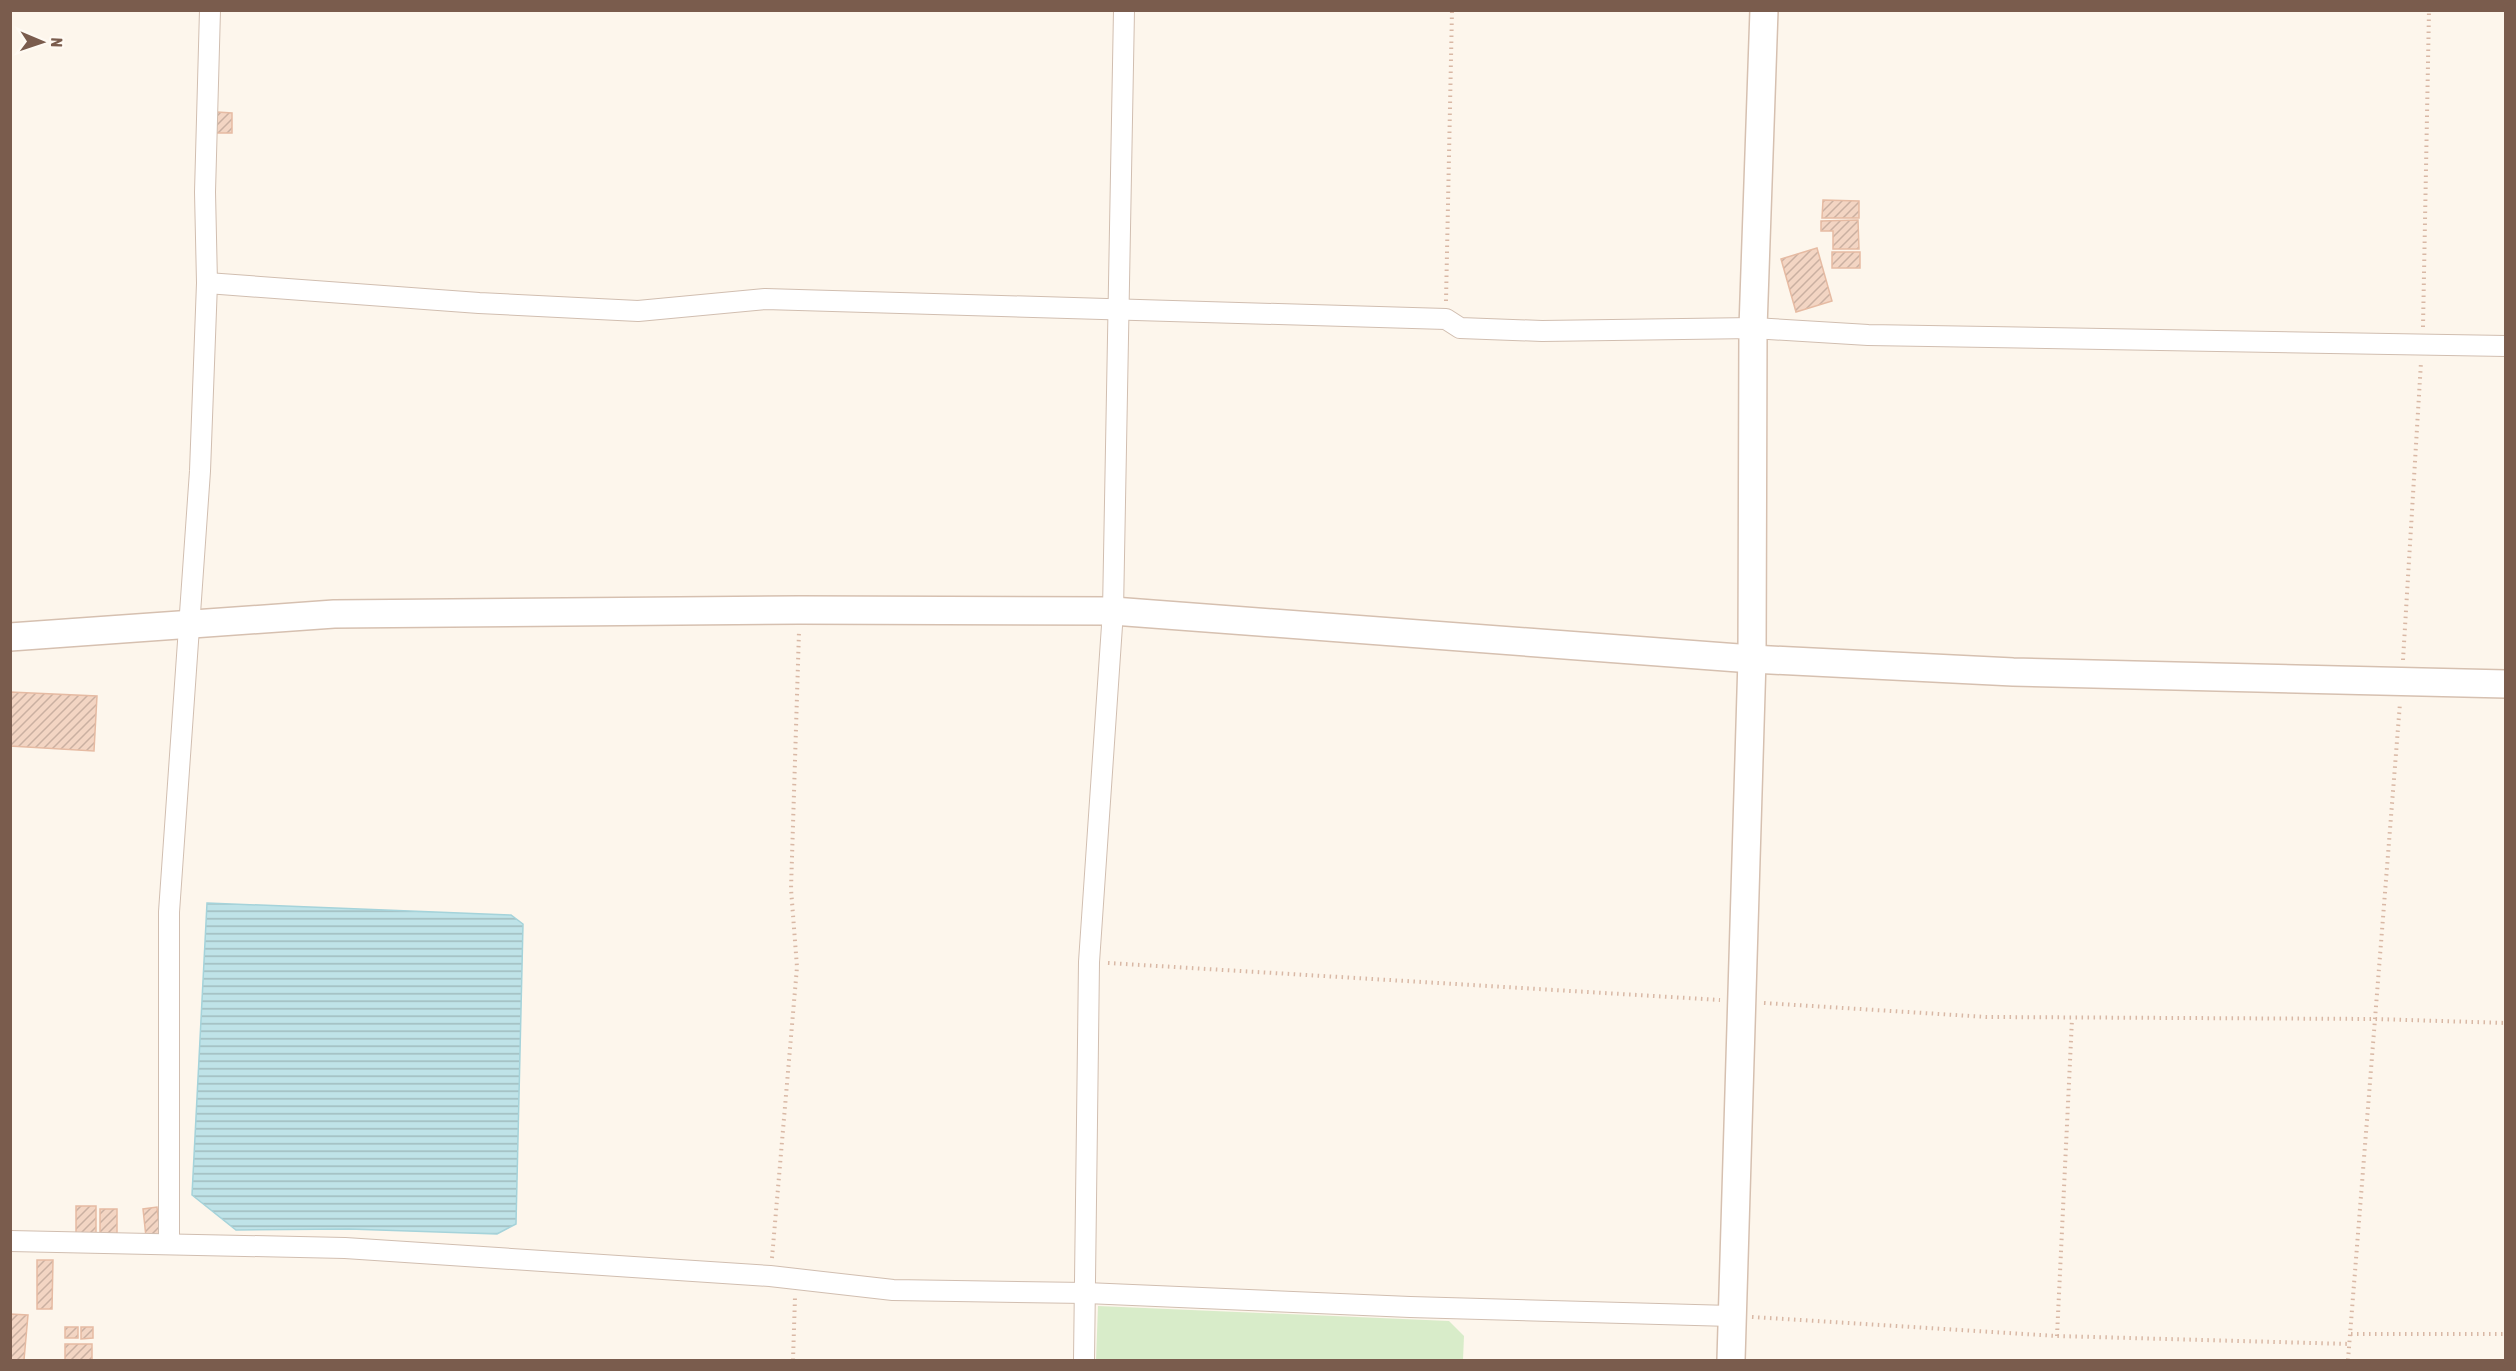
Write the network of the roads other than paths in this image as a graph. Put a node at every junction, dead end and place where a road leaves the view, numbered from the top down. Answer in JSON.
{"nodes":[{"id":1,"x":210,"y":10,"type":"edge"},
{"id":2,"x":1125,"y":10,"type":"edge"},
{"id":3,"x":1764,"y":10,"type":"edge"},
{"id":4,"x":207,"y":283,"type":"junction"},
{"id":5,"x":1120,"y":309,"type":"junction"},
{"id":6,"x":1753,"y":328,"type":"junction"},
{"id":7,"x":2505,"y":346,"type":"edge"},
{"id":8,"x":1113,"y":611,"type":"junction"},
{"id":9,"x":189,"y":624,"type":"junction"},
{"id":10,"x":10,"y":637,"type":"edge"},
{"id":11,"x":1752,"y":659,"type":"junction"},
{"id":12,"x":2505,"y":684,"type":"edge"},
{"id":13,"x":10,"y":1241,"type":"edge"},
{"id":14,"x":169,"y":1244,"type":"junction"},
{"id":15,"x":1086,"y":1293,"type":"junction"},
{"id":16,"x":1731,"y":1316,"type":"junction"},
{"id":17,"x":1084,"y":1360,"type":"edge"},
{"id":18,"x":1731,"y":1360,"type":"edge"}],
"edges":[{"from":1,"to":4,"type":"street"},
{"from":2,"to":5,"type":"street"},
{"from":3,"to":6,"type":"street"},
{"from":4,"to":5,"type":"street"},
{"from":4,"to":9,"type":"street"},
{"from":5,"to":6,"type":"street"},
{"from":5,"to":8,"type":"street"},
{"from":6,"to":7,"type":"street"},
{"from":6,"to":11,"type":"street"},
{"from":8,"to":9,"type":"street"},
{"from":8,"to":11,"type":"street"},
{"from":8,"to":15,"type":"street"},
{"from":9,"to":10,"type":"street"},
{"from":9,"to":14,"type":"street"},
{"from":11,"to":12,"type":"street"},
{"from":11,"to":16,"type":"street"},
{"from":13,"to":14,"type":"street"},
{"from":14,"to":15,"type":"street"},
{"from":15,"to":16,"type":"street"},
{"from":15,"to":17,"type":"street"},
{"from":16,"to":18,"type":"street"}]}
